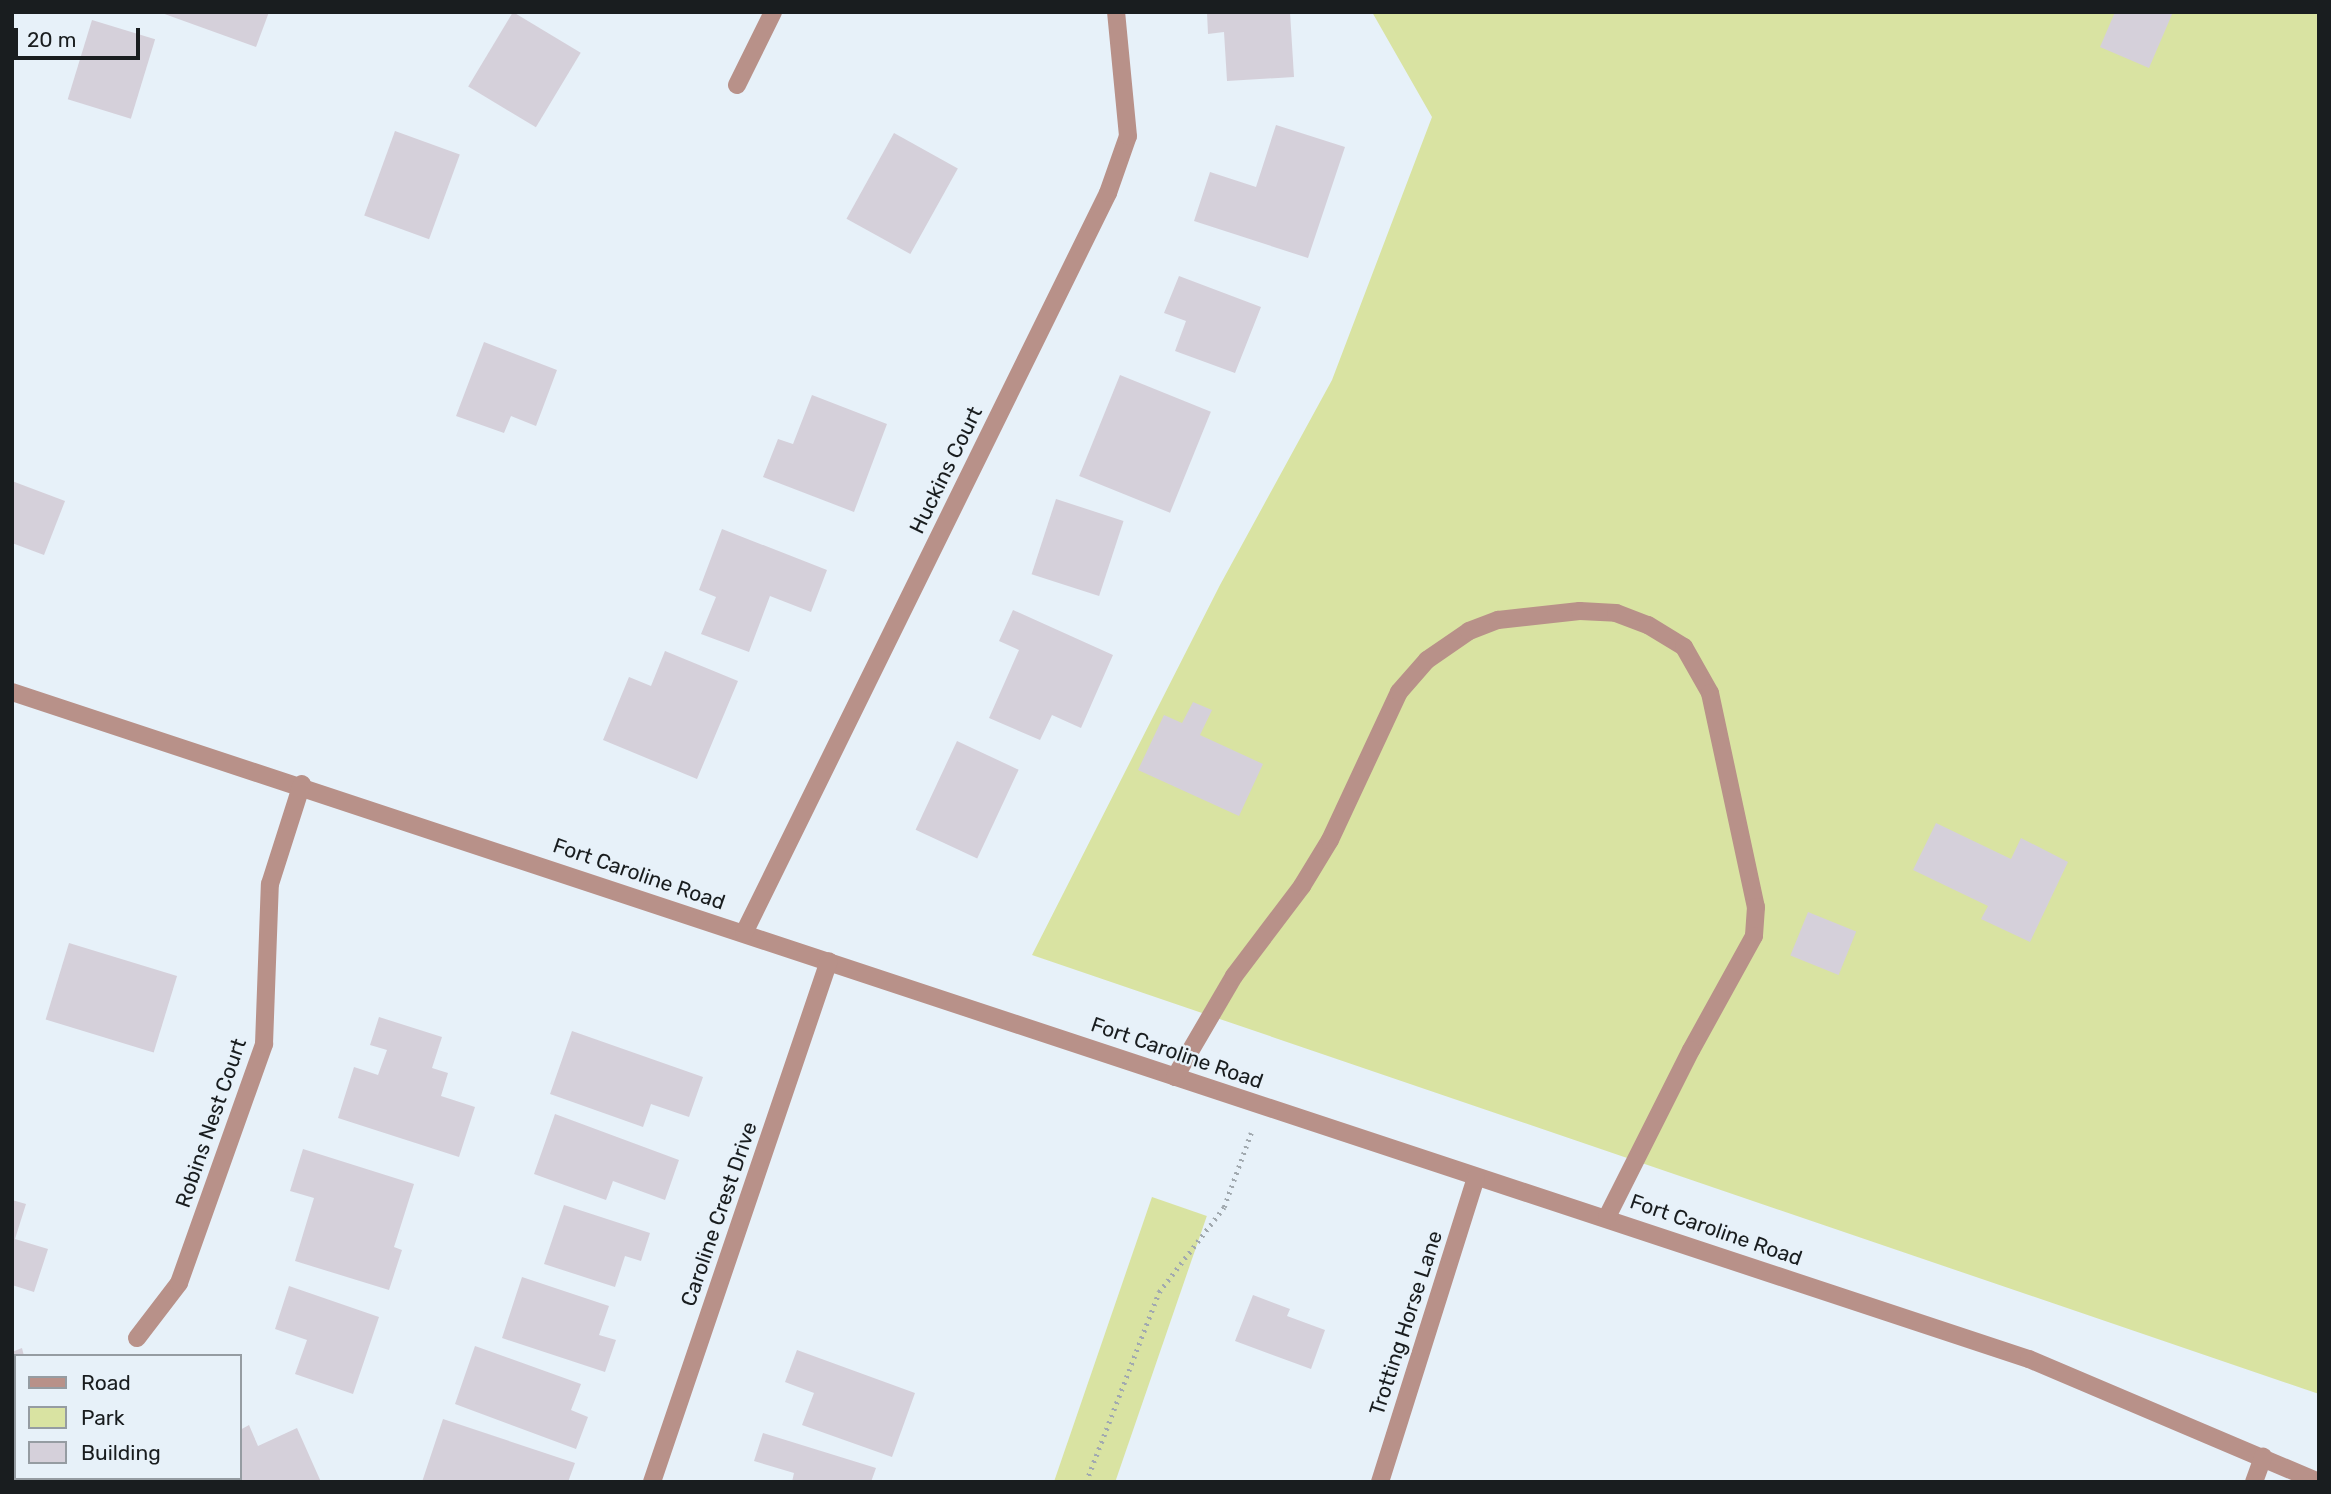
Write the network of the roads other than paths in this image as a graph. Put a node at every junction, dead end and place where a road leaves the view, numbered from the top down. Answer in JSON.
{"nodes":[{"id":1,"x":773,"y":12,"type":"edge"},
{"id":2,"x":1116,"y":12,"type":"edge"},
{"id":3,"x":737,"y":85,"type":"dead end"},
{"id":4,"x":12,"y":692,"type":"edge"},
{"id":5,"x":302,"y":784,"type":"junction"},
{"id":6,"x":744,"y":933,"type":"junction"},
{"id":7,"x":829,"y":961,"type":"junction"},
{"id":8,"x":1175,"y":1077,"type":"junction"},
{"id":9,"x":1476,"y":1178,"type":"junction"},
{"id":10,"x":1607,"y":1217,"type":"junction"},
{"id":11,"x":137,"y":1338,"type":"dead end"},
{"id":12,"x":2263,"y":1457,"type":"junction"},
{"id":13,"x":653,"y":1482,"type":"edge"},
{"id":14,"x":1380,"y":1482,"type":"edge"},
{"id":15,"x":2254,"y":1482,"type":"edge"},
{"id":16,"x":2319,"y":1482,"type":"edge"}],
"edges":[{"from":1,"to":3,"type":"street"},
{"from":2,"to":6,"type":"street","name":"Huckins Court"},
{"from":4,"to":5,"type":"street","name":"Fort Caroline Road"},
{"from":5,"to":6,"type":"street","name":"Fort Caroline Road"},
{"from":5,"to":11,"type":"street","name":"Robins Nest Court"},
{"from":6,"to":7,"type":"street","name":"Fort Caroline Road"},
{"from":7,"to":8,"type":"street","name":"Fort Caroline Road"},
{"from":7,"to":13,"type":"street","name":"Caroline Crest Drive"},
{"from":8,"to":9,"type":"street","name":"Fort Caroline Road"},
{"from":8,"to":10,"type":"street"},
{"from":9,"to":10,"type":"street","name":"Fort Caroline Road"},
{"from":9,"to":14,"type":"street","name":"Trotting Horse Lane"},
{"from":10,"to":12,"type":"street","name":"Fort Caroline Road"},
{"from":12,"to":15,"type":"street"},
{"from":12,"to":16,"type":"street","name":"Fort Caroline Road"}]}
